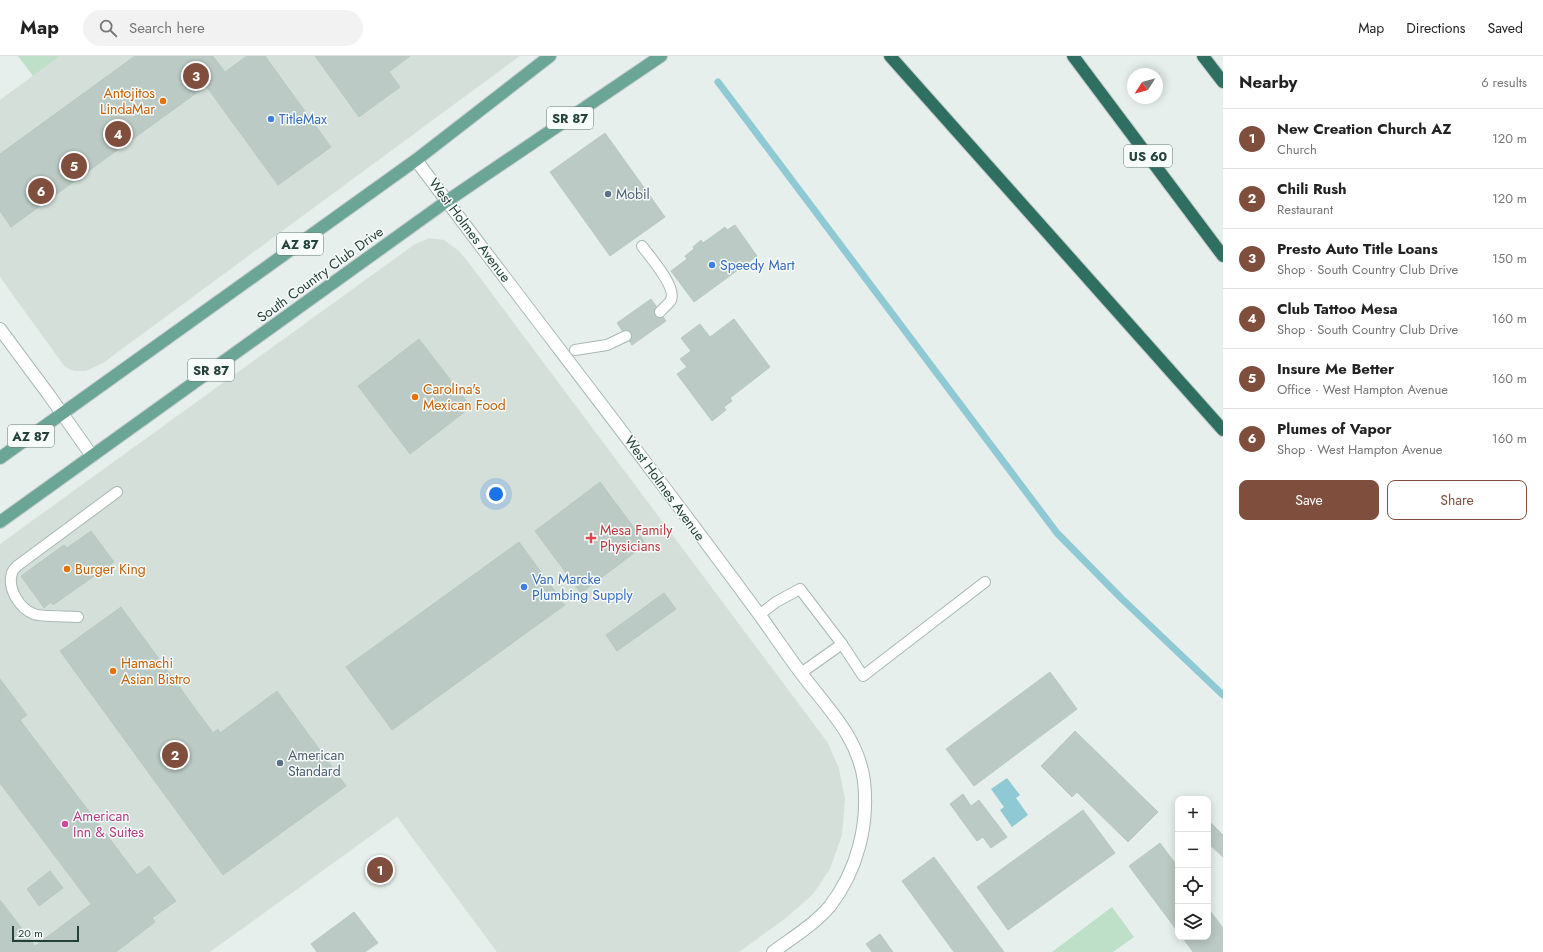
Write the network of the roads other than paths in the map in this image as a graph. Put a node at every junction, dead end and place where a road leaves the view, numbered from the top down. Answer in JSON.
{"nodes":[{"id":1,"x":550,"y":56,"type":"edge"},
{"id":2,"x":662,"y":56,"type":"edge"},
{"id":3,"x":890,"y":56,"type":"edge"},
{"id":4,"x":1073,"y":56,"type":"edge"},
{"id":5,"x":1203,"y":56,"type":"edge"},
{"id":6,"x":1223,"y":82,"type":"edge"},
{"id":7,"x":416,"y":160,"type":"junction"},
{"id":8,"x":447,"y":201,"type":"junction"},
{"id":9,"x":642,"y":246,"type":"dead end"},
{"id":10,"x":1223,"y":256,"type":"edge"},
{"id":11,"x":660,"y":312,"type":"dead end"},
{"id":12,"x":0,"y":329,"type":"edge"},
{"id":13,"x":626,"y":336,"type":"dead end"},
{"id":14,"x":575,"y":350,"type":"dead end"},
{"id":15,"x":62,"y":414,"type":"junction"},
{"id":16,"x":1223,"y":430,"type":"edge"},
{"id":17,"x":92,"y":456,"type":"junction"},
{"id":18,"x":0,"y":458,"type":"edge"},
{"id":19,"x":117,"y":492,"type":"dead end"},
{"id":20,"x":0,"y":522,"type":"edge"},
{"id":21,"x":985,"y":582,"type":"dead end"},
{"id":22,"x":759,"y":615,"type":"junction"},
{"id":23,"x":78,"y":616,"type":"dead end"},
{"id":24,"x":842,"y":644,"type":"junction"},
{"id":25,"x":801,"y":673,"type":"junction"},
{"id":26,"x":773,"y":952,"type":"edge"}],
"edges":[{"from":1,"to":7,"type":"main road","number":"AZ 87"},
{"from":2,"to":8,"type":"main road","name":"South Country Club Drive","number":"SR 87"},
{"from":3,"to":16,"type":"highway"},
{"from":4,"to":10,"type":"highway","number":"US 60"},
{"from":5,"to":6,"type":"highway"},
{"from":7,"to":8,"type":"street","name":"West Holmes Avenue"},
{"from":7,"to":15,"type":"main road","number":"AZ 87"},
{"from":8,"to":17,"type":"main road","name":"South Country Club Drive","number":"SR 87"},
{"from":8,"to":22,"type":"street","name":"West Holmes Avenue"},
{"from":9,"to":11,"type":"lane"},
{"from":12,"to":15,"type":"street"},
{"from":13,"to":14,"type":"lane"},
{"from":15,"to":17,"type":"street"},
{"from":15,"to":18,"type":"main road","number":"AZ 87"},
{"from":17,"to":20,"type":"main road","name":"South Country Club Drive","number":"SR 87"},
{"from":19,"to":23,"type":"lane"},
{"from":21,"to":24,"type":"lane"},
{"from":22,"to":24,"type":"lane"},
{"from":22,"to":25,"type":"street","name":"West Holmes Avenue"},
{"from":24,"to":25,"type":"lane"},
{"from":25,"to":26,"type":"street","name":"West Holmes Avenue"}]}
